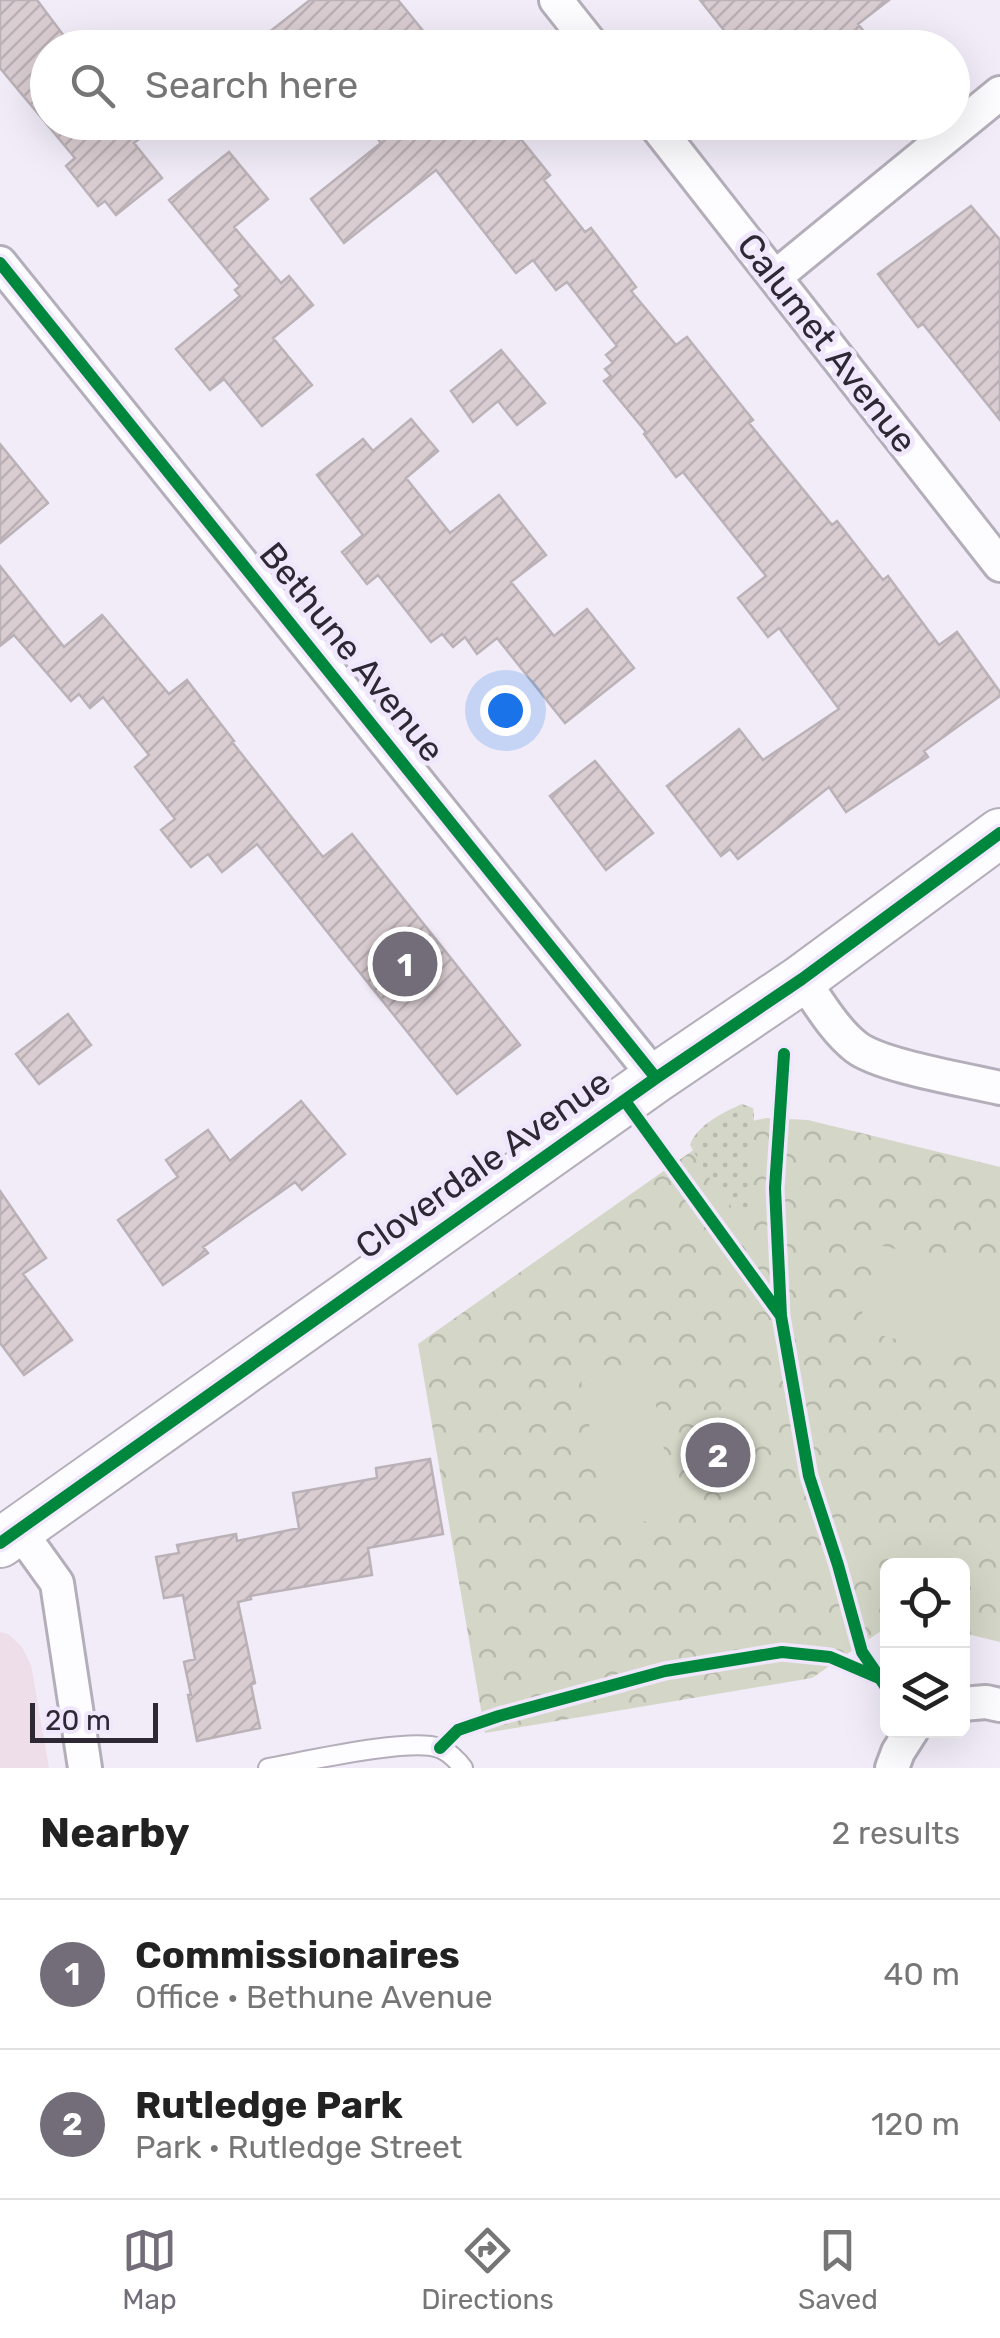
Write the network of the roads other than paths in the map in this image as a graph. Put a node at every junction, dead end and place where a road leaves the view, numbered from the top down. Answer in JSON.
{"nodes":[{"id":1,"x":556,"y":0,"type":"edge"},
{"id":2,"x":580,"y":30,"type":"edge"},
{"id":3,"x":1000,"y":93,"type":"edge"},
{"id":4,"x":970,"y":117,"type":"edge"},
{"id":5,"x":667,"y":140,"type":"edge"},
{"id":6,"x":942,"y":140,"type":"edge"},
{"id":7,"x":0,"y":263,"type":"edge"},
{"id":8,"x":775,"y":276,"type":"junction"},
{"id":9,"x":1000,"y":565,"type":"edge"},
{"id":10,"x":1000,"y":833,"type":"edge"},
{"id":11,"x":802,"y":978,"type":"junction"},
{"id":12,"x":656,"y":1078,"type":"junction"},
{"id":13,"x":1000,"y":1088,"type":"edge"},
{"id":14,"x":10,"y":1536,"type":"edge"},
{"id":15,"x":970,"y":1703,"type":"edge"},
{"id":16,"x":1000,"y":1705,"type":"edge"},
{"id":17,"x":907,"y":1738,"type":"edge"},
{"id":18,"x":84,"y":1768,"type":"edge"},
{"id":19,"x":268,"y":1768,"type":"edge"},
{"id":20,"x":462,"y":1768,"type":"edge"},
{"id":21,"x":892,"y":1768,"type":"edge"}],
"edges":[{"from":1,"to":2,"type":"street"},
{"from":3,"to":4,"type":"street"},
{"from":5,"to":8,"type":"street","name":"Calumet Avenue"},
{"from":6,"to":8,"type":"street"},
{"from":7,"to":12,"type":"street","name":"Bethune Avenue"},
{"from":8,"to":9,"type":"street","name":"Calumet Avenue"},
{"from":10,"to":11,"type":"main road","name":"Cloverdale Avenue"},
{"from":11,"to":12,"type":"main road","name":"Cloverdale Avenue"},
{"from":11,"to":13,"type":"street"},
{"from":12,"to":14,"type":"main road","name":"Cloverdale Avenue"},
{"from":14,"to":18,"type":"street"},
{"from":15,"to":16,"type":"street"},
{"from":17,"to":21,"type":"street"},
{"from":19,"to":20,"type":"lane"}]}
